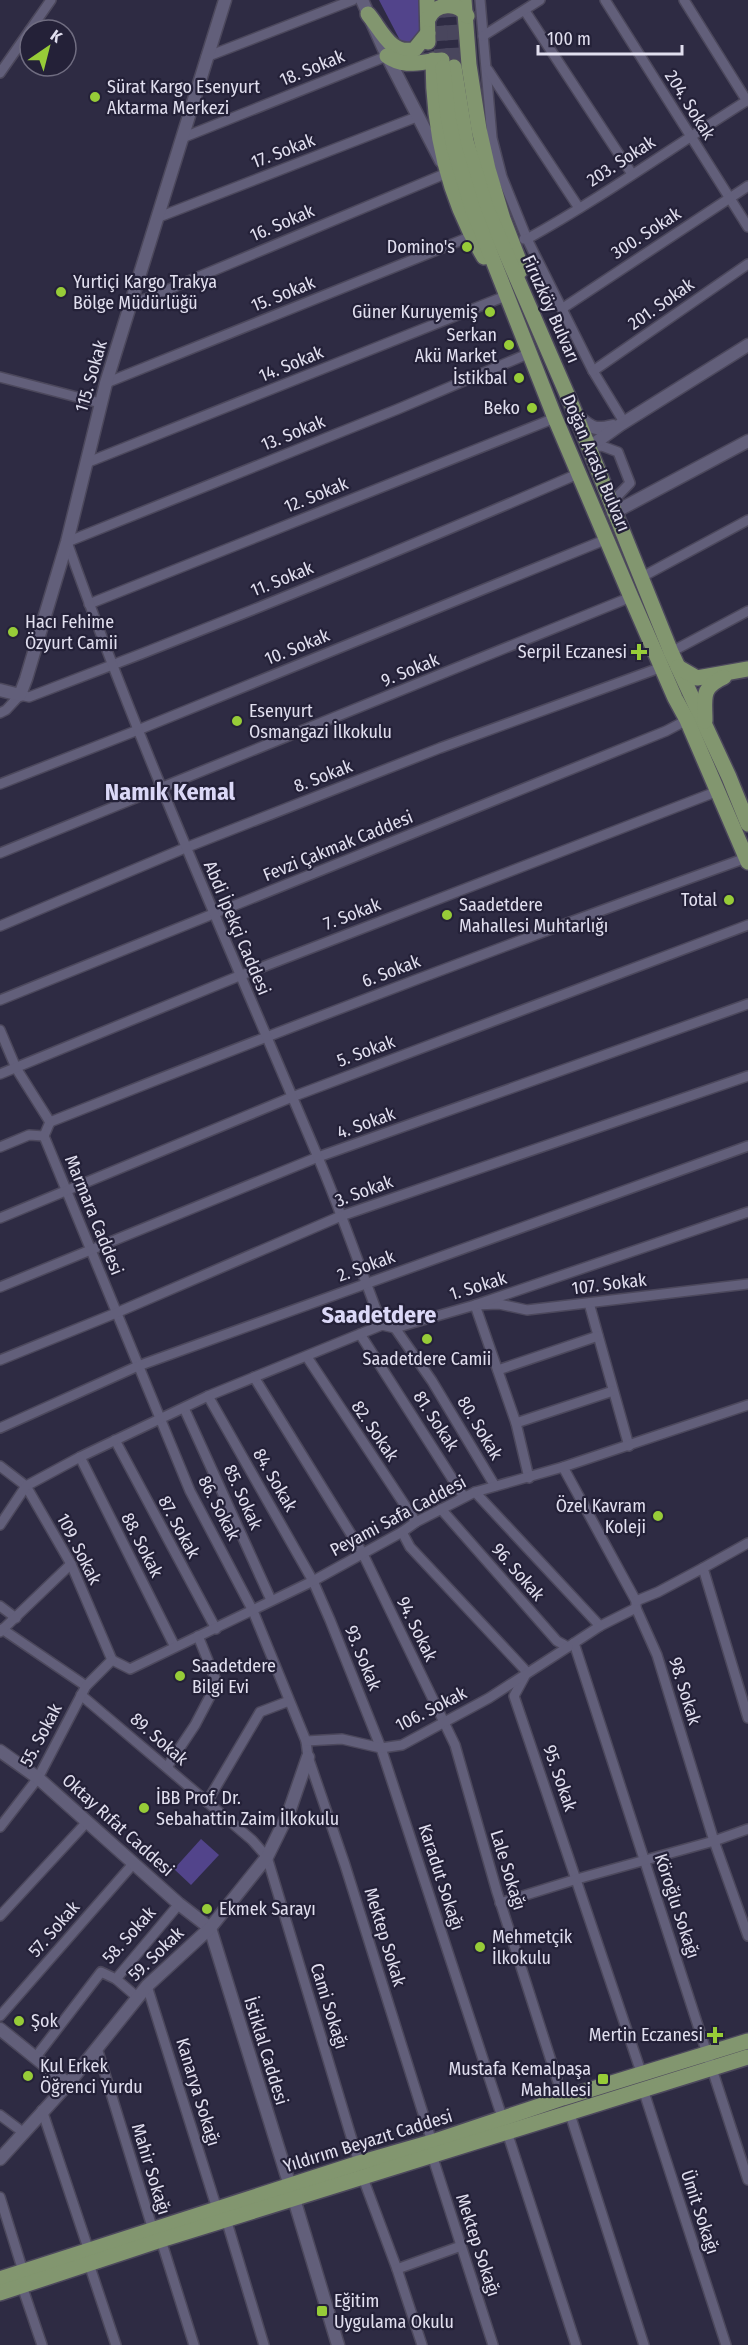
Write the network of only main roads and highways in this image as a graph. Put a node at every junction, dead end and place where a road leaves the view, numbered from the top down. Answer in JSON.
{"nodes":[{"id":1,"x":448,"y":3,"type":"edge"},
{"id":2,"x":365,"y":7,"type":"edge"},
{"id":3,"x":428,"y":26,"type":"junction"},
{"id":4,"x":469,"y":51,"type":"junction"},
{"id":5,"x":387,"y":56,"type":"road end"},
{"id":6,"x":440,"y":64,"type":"junction"},
{"id":7,"x":522,"y":288,"type":"junction"},
{"id":8,"x":507,"y":296,"type":"junction"},
{"id":9,"x":678,"y":667,"type":"junction"},
{"id":10,"x":743,"y":670,"type":"edge"},
{"id":11,"x":705,"y":725,"type":"junction"},
{"id":12,"x":748,"y":824,"type":"edge"},
{"id":13,"x":747,"y":860,"type":"edge"},
{"id":14,"x":748,"y":2042,"type":"edge"},
{"id":15,"x":748,"y":2057,"type":"edge"},
{"id":16,"x":710,"y":2061,"type":"junction"},
{"id":17,"x":0,"y":2279,"type":"edge"},
{"id":18,"x":22,"y":2279,"type":"junction"},
{"id":19,"x":0,"y":2293,"type":"edge"}],
"edges":[{"from":1,"to":3,"type":"main road"},
{"from":1,"to":3,"type":"main road"},
{"from":1,"to":4,"type":"main road"},
{"from":2,"to":3,"type":"main road"},
{"from":3,"to":6,"type":"main road"},
{"from":4,"to":6,"type":"main road"},
{"from":4,"to":7,"type":"main road"},
{"from":5,"to":6,"type":"main road"},
{"from":6,"to":7,"type":"main road","name":"Firuzköy Bulvarı"},
{"from":6,"to":8,"type":"main road","name":"Doğan Araslı Bulvarı"},
{"from":6,"to":8,"type":"main road"},
{"from":7,"to":9,"type":"main road","name":"Firuzköy Bulvarı"},
{"from":8,"to":13,"type":"main road","name":"Doğan Araslı Bulvarı"},
{"from":9,"to":10,"type":"main road"},
{"from":9,"to":11,"type":"main road","name":"Firuzköy Bulvarı"},
{"from":10,"to":11,"type":"main road"},
{"from":11,"to":12,"type":"main road","name":"Firuzköy Bulvarı"},
{"from":14,"to":16,"type":"main road","name":"Yıldırım Beyazıt Caddesi"},
{"from":15,"to":16,"type":"main road","name":"Yıldırım Beyazıt Caddesi"},
{"from":16,"to":18,"type":"main road","name":"Yıldırım Beyazıt Caddesi"},
{"from":17,"to":18,"type":"main road","name":"Yıldırım Beyazıt Caddesi"},
{"from":18,"to":19,"type":"main road","name":"Yıldırım Beyazıt Caddesi"}]}
